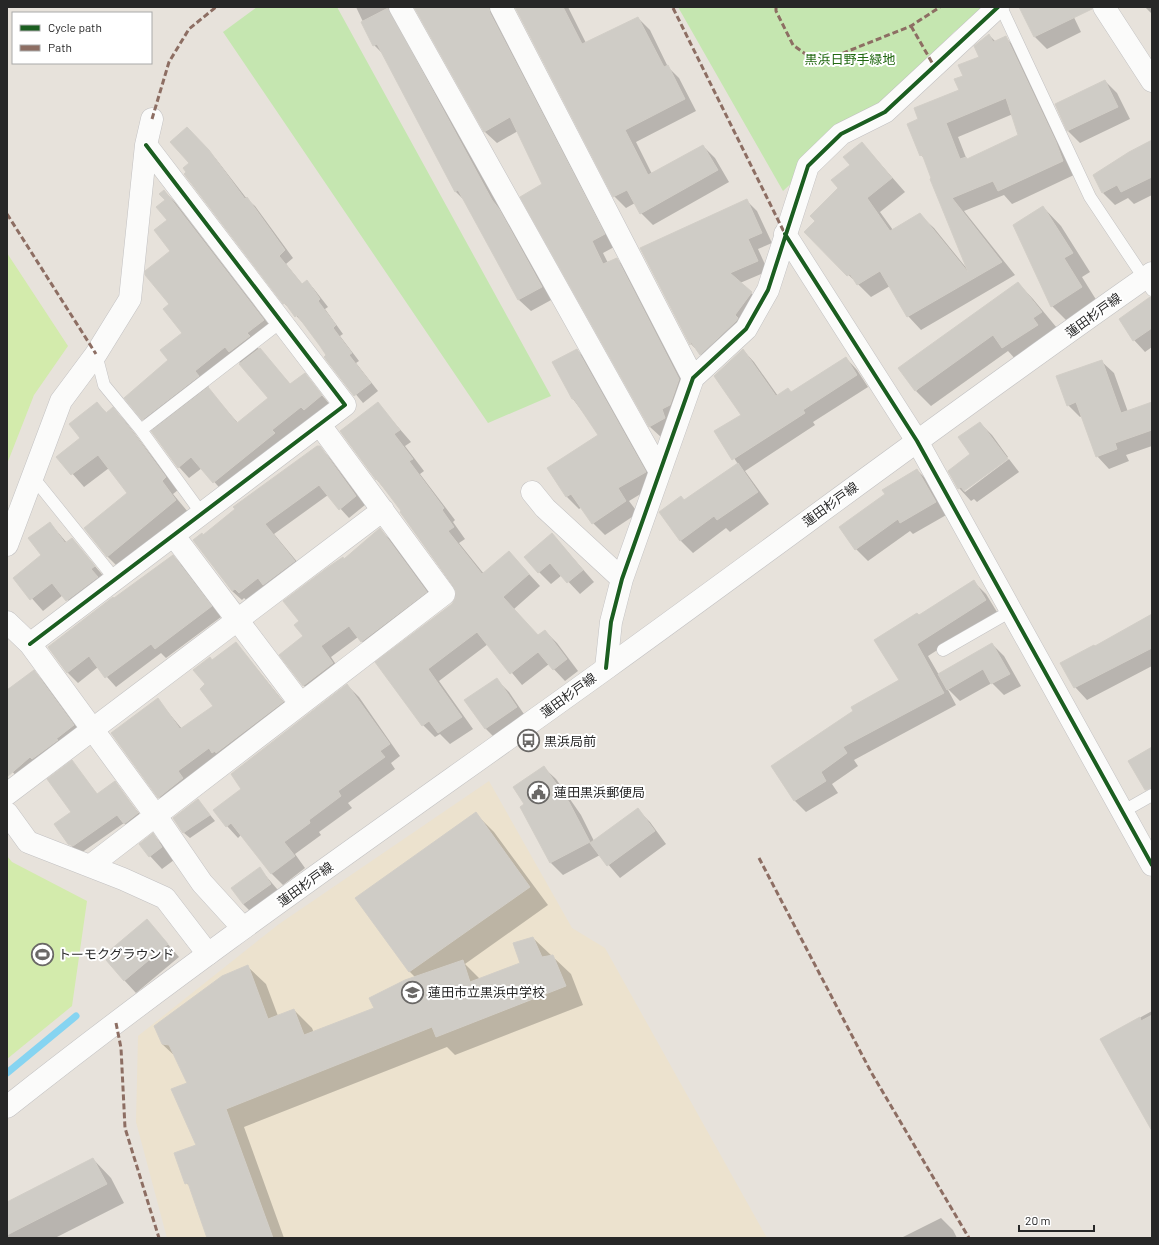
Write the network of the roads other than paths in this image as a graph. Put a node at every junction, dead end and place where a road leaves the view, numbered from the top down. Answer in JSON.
{"nodes":[{"id":1,"x":400,"y":7,"type":"edge"},
{"id":2,"x":500,"y":7,"type":"edge"},
{"id":3,"x":1000,"y":7,"type":"edge"},
{"id":4,"x":1104,"y":7,"type":"edge"},
{"id":5,"x":1152,"y":82,"type":"edge"},
{"id":6,"x":152,"y":119,"type":"dead end"},
{"id":7,"x":146,"y":145,"type":"junction"},
{"id":8,"x":785,"y":234,"type":"junction"},
{"id":9,"x":1149,"y":280,"type":"edge"},
{"id":10,"x":282,"y":320,"type":"junction"},
{"id":11,"x":96,"y":354,"type":"junction"},
{"id":12,"x":693,"y":378,"type":"junction"},
{"id":13,"x":320,"y":425,"type":"junction"},
{"id":14,"x":141,"y":430,"type":"junction"},
{"id":15,"x":917,"y":441,"type":"junction"},
{"id":16,"x":659,"y":470,"type":"junction"},
{"id":17,"x":32,"y":476,"type":"junction"},
{"id":18,"x":532,"y":492,"type":"dead end"},
{"id":19,"x":383,"y":510,"type":"junction"},
{"id":20,"x":202,"y":514,"type":"junction"},
{"id":21,"x":174,"y":536,"type":"junction"},
{"id":22,"x":7,"y":544,"type":"edge"},
{"id":23,"x":115,"y":579,"type":"junction"},
{"id":24,"x":622,"y":579,"type":"junction"},
{"id":25,"x":1011,"y":611,"type":"junction"},
{"id":26,"x":238,"y":620,"type":"junction"},
{"id":27,"x":7,"y":622,"type":"edge"},
{"id":28,"x":30,"y":644,"type":"junction"},
{"id":29,"x":943,"y":650,"type":"dead end"},
{"id":30,"x":606,"y":668,"type":"junction"},
{"id":31,"x":300,"y":703,"type":"junction"},
{"id":32,"x":93,"y":730,"type":"junction"},
{"id":33,"x":7,"y":794,"type":"edge"},
{"id":34,"x":1152,"y":795,"type":"edge"},
{"id":35,"x":1122,"y":812,"type":"junction"},
{"id":36,"x":7,"y":813,"type":"edge"},
{"id":37,"x":156,"y":816,"type":"junction"},
{"id":38,"x":1152,"y":865,"type":"edge"},
{"id":39,"x":90,"y":866,"type":"junction"},
{"id":40,"x":243,"y":928,"type":"junction"},
{"id":41,"x":208,"y":954,"type":"junction"},
{"id":42,"x":7,"y":1108,"type":"edge"}],
"edges":[{"from":1,"to":16,"type":"street"},
{"from":2,"to":12,"type":"street"},
{"from":3,"to":8,"type":"street"},
{"from":3,"to":9,"type":"lane"},
{"from":4,"to":5,"type":"street"},
{"from":6,"to":7,"type":"street"},
{"from":7,"to":10,"type":"street"},
{"from":7,"to":11,"type":"street"},
{"from":8,"to":12,"type":"street"},
{"from":8,"to":15,"type":"street"},
{"from":9,"to":15,"type":"street","name":"蓮田杉戸線"},
{"from":10,"to":13,"type":"street"},
{"from":10,"to":14,"type":"lane"},
{"from":11,"to":14,"type":"lane"},
{"from":11,"to":17,"type":"street"},
{"from":12,"to":16,"type":"street"},
{"from":13,"to":19,"type":"street"},
{"from":13,"to":20,"type":"street"},
{"from":14,"to":20,"type":"lane"},
{"from":15,"to":25,"type":"street"},
{"from":15,"to":30,"type":"street","name":"蓮田杉戸線"},
{"from":16,"to":24,"type":"street"},
{"from":17,"to":22,"type":"street"},
{"from":17,"to":23,"type":"lane"},
{"from":18,"to":24,"type":"street"},
{"from":19,"to":26,"type":"street"},
{"from":19,"to":31,"type":"street"},
{"from":20,"to":21,"type":"street"},
{"from":21,"to":23,"type":"street"},
{"from":21,"to":26,"type":"street"},
{"from":23,"to":28,"type":"street"},
{"from":24,"to":30,"type":"street"},
{"from":25,"to":29,"type":"lane"},
{"from":25,"to":35,"type":"street"},
{"from":26,"to":31,"type":"street"},
{"from":26,"to":32,"type":"street"},
{"from":27,"to":28,"type":"street"},
{"from":28,"to":32,"type":"street"},
{"from":30,"to":40,"type":"street","name":"蓮田杉戸線"},
{"from":31,"to":37,"type":"street"},
{"from":32,"to":33,"type":"street"},
{"from":32,"to":37,"type":"street"},
{"from":34,"to":35,"type":"lane"},
{"from":35,"to":38,"type":"street"},
{"from":36,"to":39,"type":"street"},
{"from":37,"to":39,"type":"street"},
{"from":37,"to":40,"type":"street"},
{"from":39,"to":41,"type":"street"},
{"from":40,"to":41,"type":"street","name":"蓮田杉戸線"},
{"from":41,"to":42,"type":"street","name":"蓮田杉戸線"}]}
